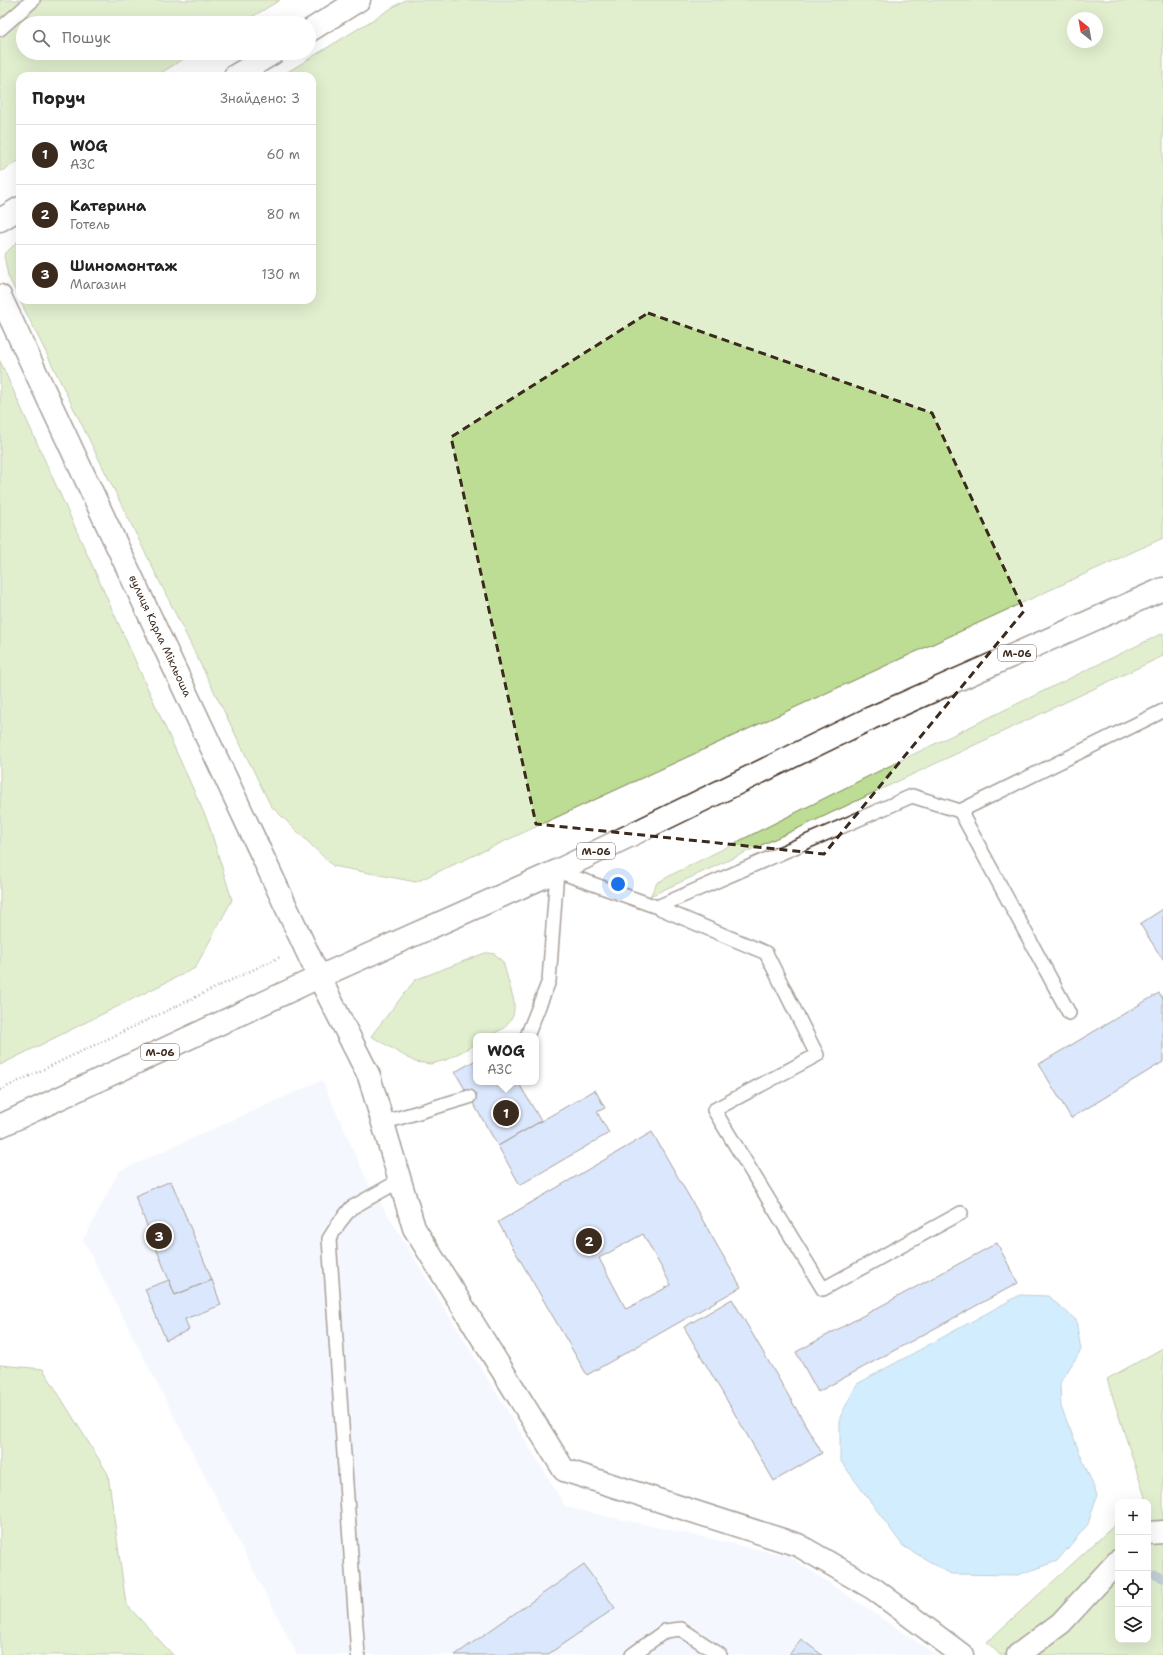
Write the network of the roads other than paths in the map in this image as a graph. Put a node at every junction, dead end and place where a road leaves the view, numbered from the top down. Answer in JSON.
{"nodes":[{"id":1,"x":33,"y":0,"type":"edge"},
{"id":2,"x":359,"y":0,"type":"edge"},
{"id":3,"x":316,"y":27,"type":"edge"},
{"id":4,"x":0,"y":29,"type":"edge"},
{"id":5,"x":261,"y":60,"type":"edge"},
{"id":6,"x":242,"y":72,"type":"edge"},
{"id":7,"x":16,"y":210,"type":"edge"},
{"id":8,"x":0,"y":220,"type":"edge"},
{"id":9,"x":0,"y":296,"type":"edge"},
{"id":10,"x":1163,"y":589,"type":"edge"},
{"id":11,"x":1163,"y":711,"type":"edge"},
{"id":12,"x":960,"y":811,"type":"junction"},
{"id":13,"x":557,"y":870,"type":"junction"},
{"id":14,"x":658,"y":907,"type":"junction"},
{"id":15,"x":319,"y":977,"type":"junction"},
{"id":16,"x":1069,"y":1014,"type":"dead end"},
{"id":17,"x":528,"y":1033,"type":"edge"},
{"id":18,"x":470,"y":1097,"type":"dead end"},
{"id":19,"x":382,"y":1123,"type":"junction"},
{"id":20,"x":0,"y":1126,"type":"edge"},
{"id":21,"x":399,"y":1181,"type":"junction"},
{"id":22,"x":961,"y":1213,"type":"dead end"},
{"id":23,"x":1163,"y":1532,"type":"edge"},
{"id":24,"x":1151,"y":1533,"type":"edge"},
{"id":25,"x":1115,"y":1564,"type":"edge"},
{"id":26,"x":358,"y":1655,"type":"edge"},
{"id":27,"x":632,"y":1655,"type":"edge"},
{"id":28,"x":720,"y":1655,"type":"edge"},
{"id":29,"x":962,"y":1655,"type":"edge"},
{"id":30,"x":1018,"y":1655,"type":"edge"}],
"edges":[{"from":1,"to":4,"type":"lane"},
{"from":2,"to":3,"type":"main road"},
{"from":5,"to":6,"type":"main road"},
{"from":7,"to":8,"type":"main road"},
{"from":9,"to":15,"type":"main road","name":"вулиця Карла Мікльоша"},
{"from":10,"to":13,"type":"main road","number":"М-06"},
{"from":11,"to":12,"type":"lane"},
{"from":12,"to":14,"type":"lane"},
{"from":12,"to":16,"type":"lane"},
{"from":13,"to":14,"type":"lane"},
{"from":13,"to":15,"type":"main road","number":"М-06"},
{"from":13,"to":17,"type":"lane"},
{"from":14,"to":22,"type":"lane"},
{"from":15,"to":19,"type":"main road","name":"вулиця Карла Мікльоша"},
{"from":15,"to":20,"type":"main road","number":"М-06"},
{"from":18,"to":19,"type":"lane"},
{"from":19,"to":21,"type":"main road","name":"вулиця Карла Мікльоша"},
{"from":21,"to":26,"type":"lane"},
{"from":21,"to":29,"type":"main road","name":"вулиця Карла Мікльоша"},
{"from":23,"to":24,"type":"main road"},
{"from":25,"to":30,"type":"main road"},
{"from":27,"to":28,"type":"lane"}]}
